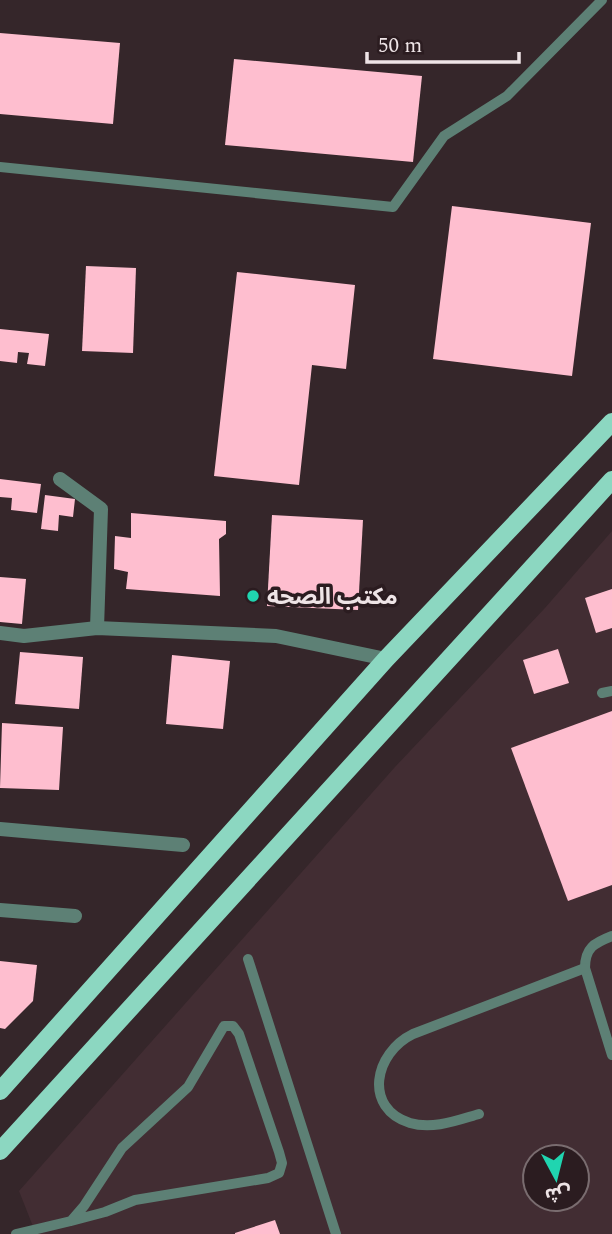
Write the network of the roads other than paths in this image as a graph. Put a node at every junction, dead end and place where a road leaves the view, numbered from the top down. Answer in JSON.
{"nodes":[{"id":1,"x":602,"y":0,"type":"edge"},
{"id":2,"x":0,"y":167,"type":"edge"},
{"id":3,"x":612,"y":422,"type":"edge"},
{"id":4,"x":60,"y":479,"type":"dead end"},
{"id":5,"x":612,"y":480,"type":"edge"},
{"id":6,"x":97,"y":628,"type":"junction"},
{"id":7,"x":0,"y":633,"type":"edge"},
{"id":8,"x":386,"y":659,"type":"junction"},
{"id":9,"x":0,"y":828,"type":"edge"},
{"id":10,"x":183,"y":845,"type":"dead end"},
{"id":11,"x":0,"y":910,"type":"edge"},
{"id":12,"x":75,"y":916,"type":"dead end"},
{"id":13,"x":612,"y":936,"type":"edge"},
{"id":14,"x":248,"y":959,"type":"dead end"},
{"id":15,"x":585,"y":968,"type":"junction"},
{"id":16,"x":612,"y":1055,"type":"edge"},
{"id":17,"x":2,"y":1087,"type":"edge"},
{"id":18,"x":479,"y":1114,"type":"dead end"},
{"id":19,"x":0,"y":1151,"type":"edge"},
{"id":20,"x":71,"y":1221,"type":"junction"},
{"id":21,"x":16,"y":1234,"type":"edge"},
{"id":22,"x":336,"y":1234,"type":"edge"}],
"edges":[{"from":1,"to":2,"type":"lane"},
{"from":3,"to":8,"type":"main road"},
{"from":4,"to":6,"type":"street"},
{"from":5,"to":19,"type":"main road"},
{"from":6,"to":7,"type":"street"},
{"from":6,"to":8,"type":"street"},
{"from":8,"to":17,"type":"main road"},
{"from":9,"to":10,"type":"street"},
{"from":11,"to":12,"type":"street"},
{"from":13,"to":15,"type":"lane"},
{"from":14,"to":22,"type":"lane"},
{"from":15,"to":16,"type":"lane"},
{"from":15,"to":18,"type":"lane"},
{"from":20,"to":20,"type":"lane"},
{"from":20,"to":21,"type":"lane"}]}
